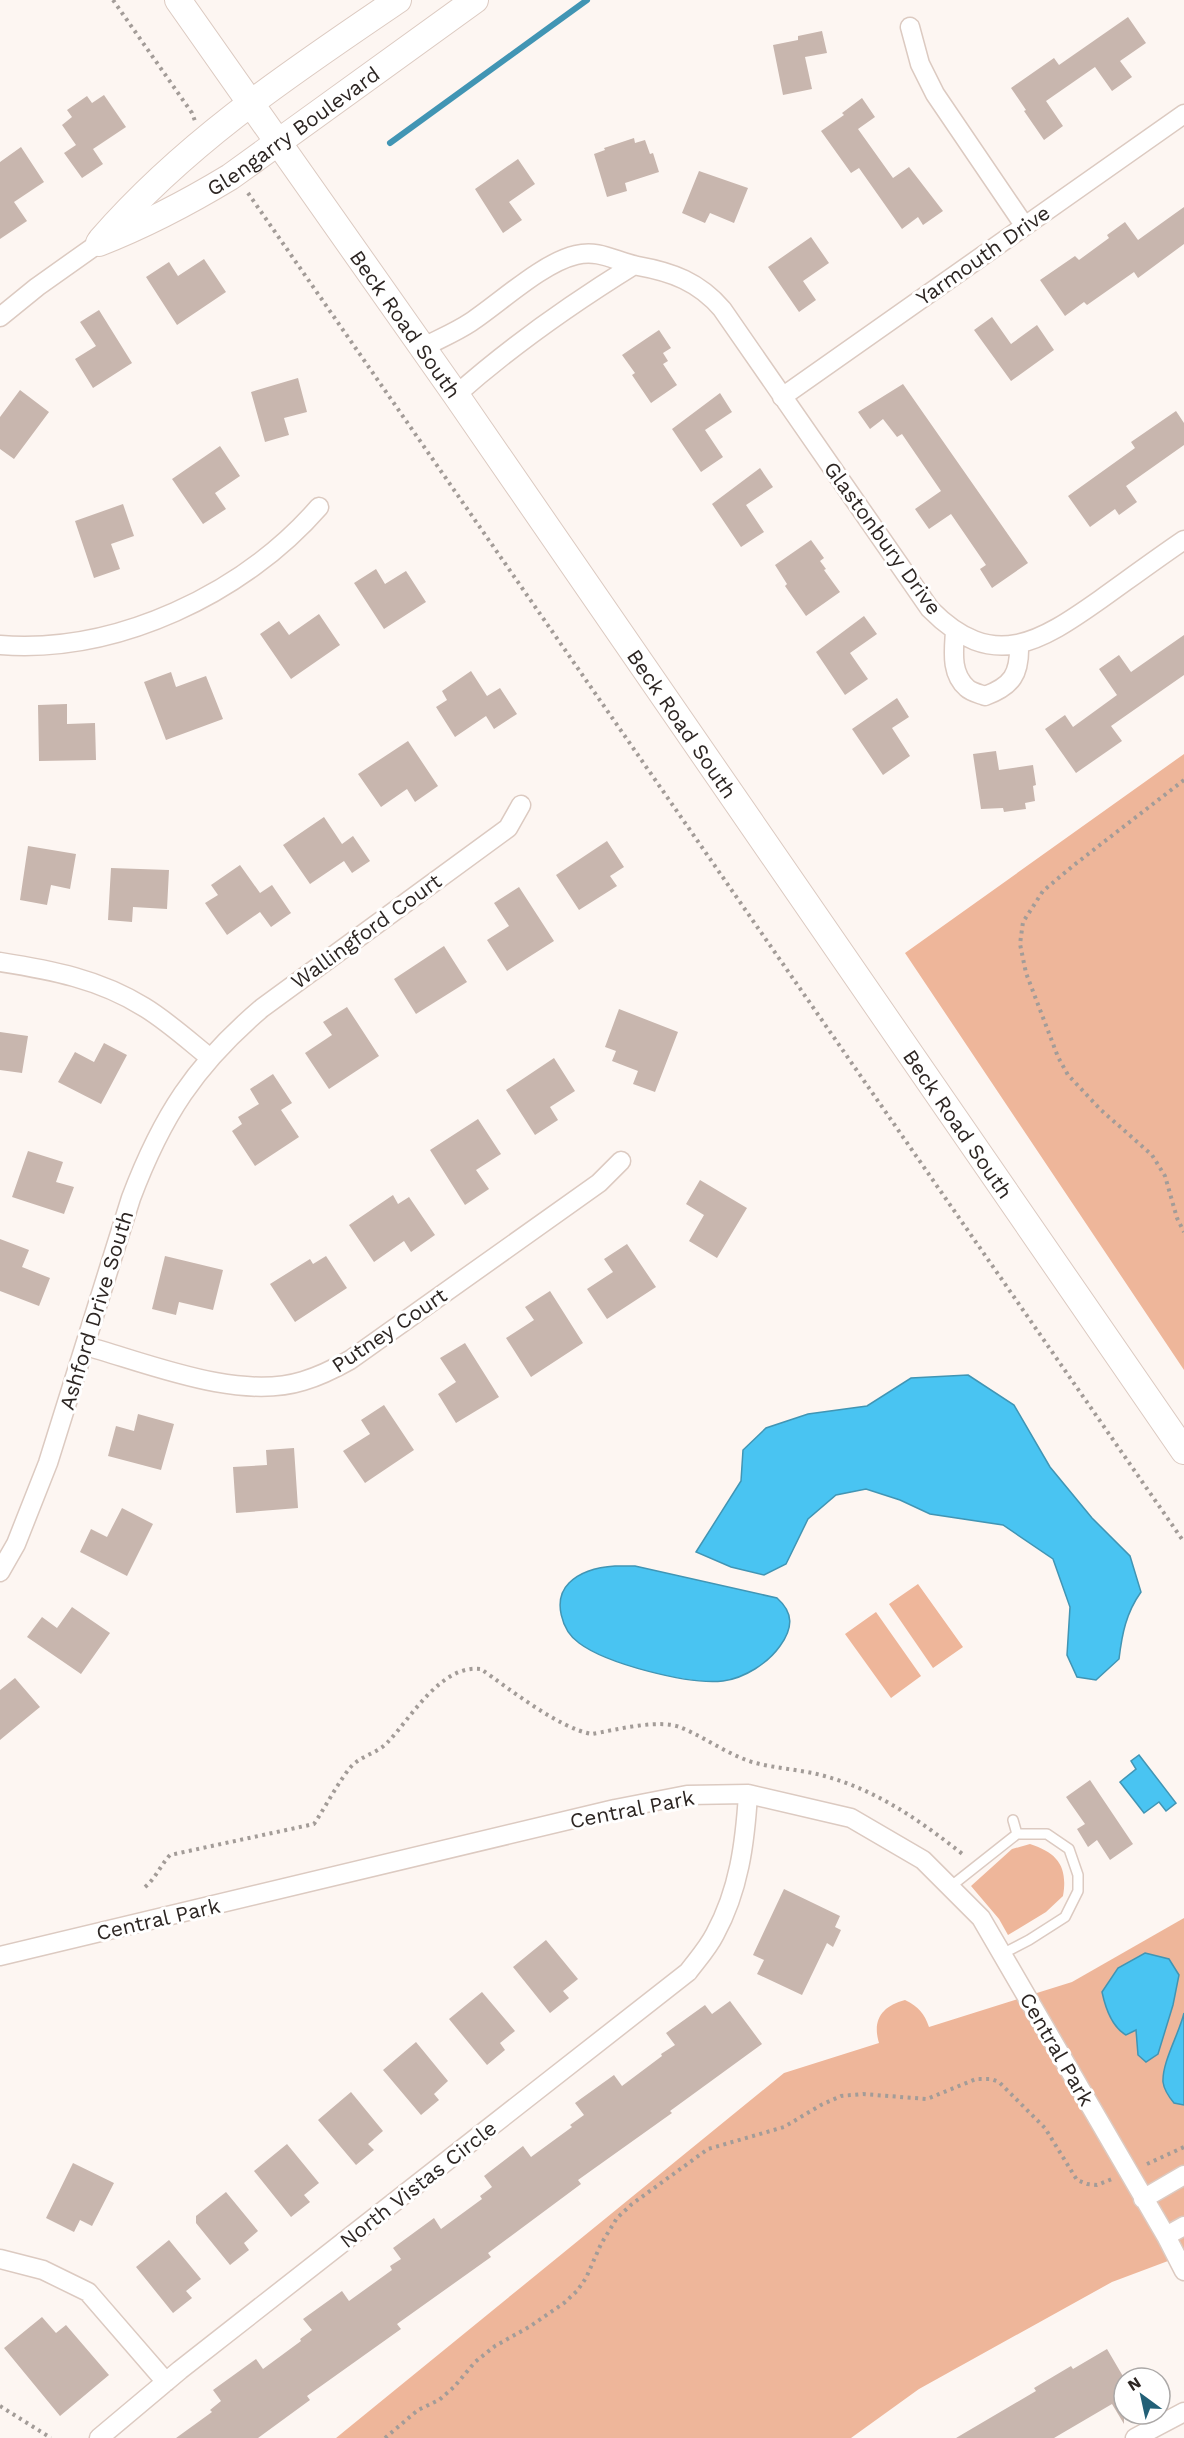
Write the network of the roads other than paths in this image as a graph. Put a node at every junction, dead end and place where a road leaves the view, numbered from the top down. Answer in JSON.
{"nodes":[{"id":1,"x":178,"y":0,"type":"edge"},
{"id":2,"x":398,"y":0,"type":"edge"},
{"id":3,"x":475,"y":0,"type":"edge"},
{"id":4,"x":910,"y":27,"type":"dead end"},
{"id":5,"x":250,"y":104,"type":"junction"},
{"id":6,"x":1184,"y":114,"type":"edge"},
{"id":7,"x":279,"y":143,"type":"junction"},
{"id":8,"x":1024,"y":225,"type":"junction"},
{"id":9,"x":99,"y":243,"type":"junction"},
{"id":10,"x":634,"y":265,"type":"junction"},
{"id":11,"x":0,"y":317,"type":"edge"},
{"id":12,"x":422,"y":348,"type":"junction"},
{"id":13,"x":456,"y":395,"type":"junction"},
{"id":14,"x":782,"y":397,"type":"junction"},
{"id":15,"x":319,"y":507,"type":"dead end"},
{"id":16,"x":1184,"y":540,"type":"edge"},
{"id":17,"x":955,"y":631,"type":"junction"},
{"id":18,"x":0,"y":645,"type":"edge"},
{"id":19,"x":1019,"y":645,"type":"junction"},
{"id":20,"x":521,"y":804,"type":"dead end"},
{"id":21,"x":0,"y":962,"type":"edge"},
{"id":22,"x":209,"y":1057,"type":"junction"},
{"id":23,"x":621,"y":1161,"type":"dead end"},
{"id":24,"x":86,"y":1346,"type":"junction"},
{"id":25,"x":1184,"y":1450,"type":"edge"},
{"id":26,"x":0,"y":1572,"type":"edge"},
{"id":27,"x":748,"y":1794,"type":"junction"},
{"id":28,"x":1012,"y":1820,"type":"dead end"},
{"id":29,"x":1017,"y":1834,"type":"junction"},
{"id":30,"x":950,"y":1887,"type":"junction"},
{"id":31,"x":1002,"y":1954,"type":"junction"},
{"id":32,"x":0,"y":1956,"type":"edge"},
{"id":33,"x":1184,"y":2175,"type":"edge"},
{"id":34,"x":1143,"y":2199,"type":"junction"},
{"id":35,"x":1184,"y":2226,"type":"edge"},
{"id":36,"x":1166,"y":2236,"type":"junction"},
{"id":37,"x":0,"y":2259,"type":"edge"},
{"id":38,"x":1184,"y":2271,"type":"edge"},
{"id":39,"x":166,"y":2382,"type":"junction"},
{"id":40,"x":1184,"y":2412,"type":"edge"},
{"id":41,"x":99,"y":2438,"type":"edge"},
{"id":42,"x":1135,"y":2438,"type":"edge"}],
"edges":[{"from":1,"to":5,"type":"main road","name":"Beck Road South"},
{"from":2,"to":5,"type":"main road","name":"Glengarry Boulevard"},
{"from":3,"to":7,"type":"main road","name":"Glengarry Boulevard"},
{"from":4,"to":8,"type":"street"},
{"from":5,"to":7,"type":"main road","name":"Beck Road South"},
{"from":5,"to":9,"type":"main road","name":"Glengarry Boulevard"},
{"from":6,"to":8,"type":"street","name":"Yarmouth Drive"},
{"from":7,"to":9,"type":"main road","name":"Glengarry Boulevard"},
{"from":7,"to":12,"type":"main road","name":"Beck Road South"},
{"from":8,"to":14,"type":"street","name":"Yarmouth Drive"},
{"from":9,"to":11,"type":"street","name":"Glengarry Boulevard"},
{"from":10,"to":12,"type":"street","name":"Glastonbury Drive"},
{"from":10,"to":13,"type":"street"},
{"from":10,"to":14,"type":"street","name":"Glastonbury Drive"},
{"from":12,"to":13,"type":"main road","name":"Beck Road South"},
{"from":13,"to":25,"type":"main road","name":"Beck Road South"},
{"from":14,"to":17,"type":"street","name":"Glastonbury Drive"},
{"from":15,"to":18,"type":"street"},
{"from":16,"to":19,"type":"street","name":"Glastonbury Drive"},
{"from":17,"to":19,"type":"street","name":"Glastonbury Drive"},
{"from":17,"to":19,"type":"street"},
{"from":20,"to":22,"type":"street","name":"Wallingford Court"},
{"from":21,"to":22,"type":"street"},
{"from":22,"to":24,"type":"street","name":"Ashford Drive South"},
{"from":23,"to":24,"type":"street","name":"Putney Court"},
{"from":24,"to":26,"type":"street","name":"Ashford Drive South"},
{"from":27,"to":30,"type":"street","name":"Central Park"},
{"from":27,"to":32,"type":"street","name":"Central Park"},
{"from":27,"to":39,"type":"street","name":"North Vistas Circle"},
{"from":28,"to":29,"type":"lane"},
{"from":29,"to":30,"type":"lane"},
{"from":29,"to":31,"type":"lane"},
{"from":30,"to":31,"type":"street","name":"Central Park"},
{"from":31,"to":34,"type":"street","name":"Central Park"},
{"from":33,"to":34,"type":"street"},
{"from":34,"to":36,"type":"street","name":"Central Park"},
{"from":35,"to":36,"type":"street"},
{"from":36,"to":38,"type":"street","name":"Central Park"},
{"from":37,"to":39,"type":"street"},
{"from":39,"to":41,"type":"street","name":"North Vistas Circle"},
{"from":40,"to":42,"type":"street"}]}
